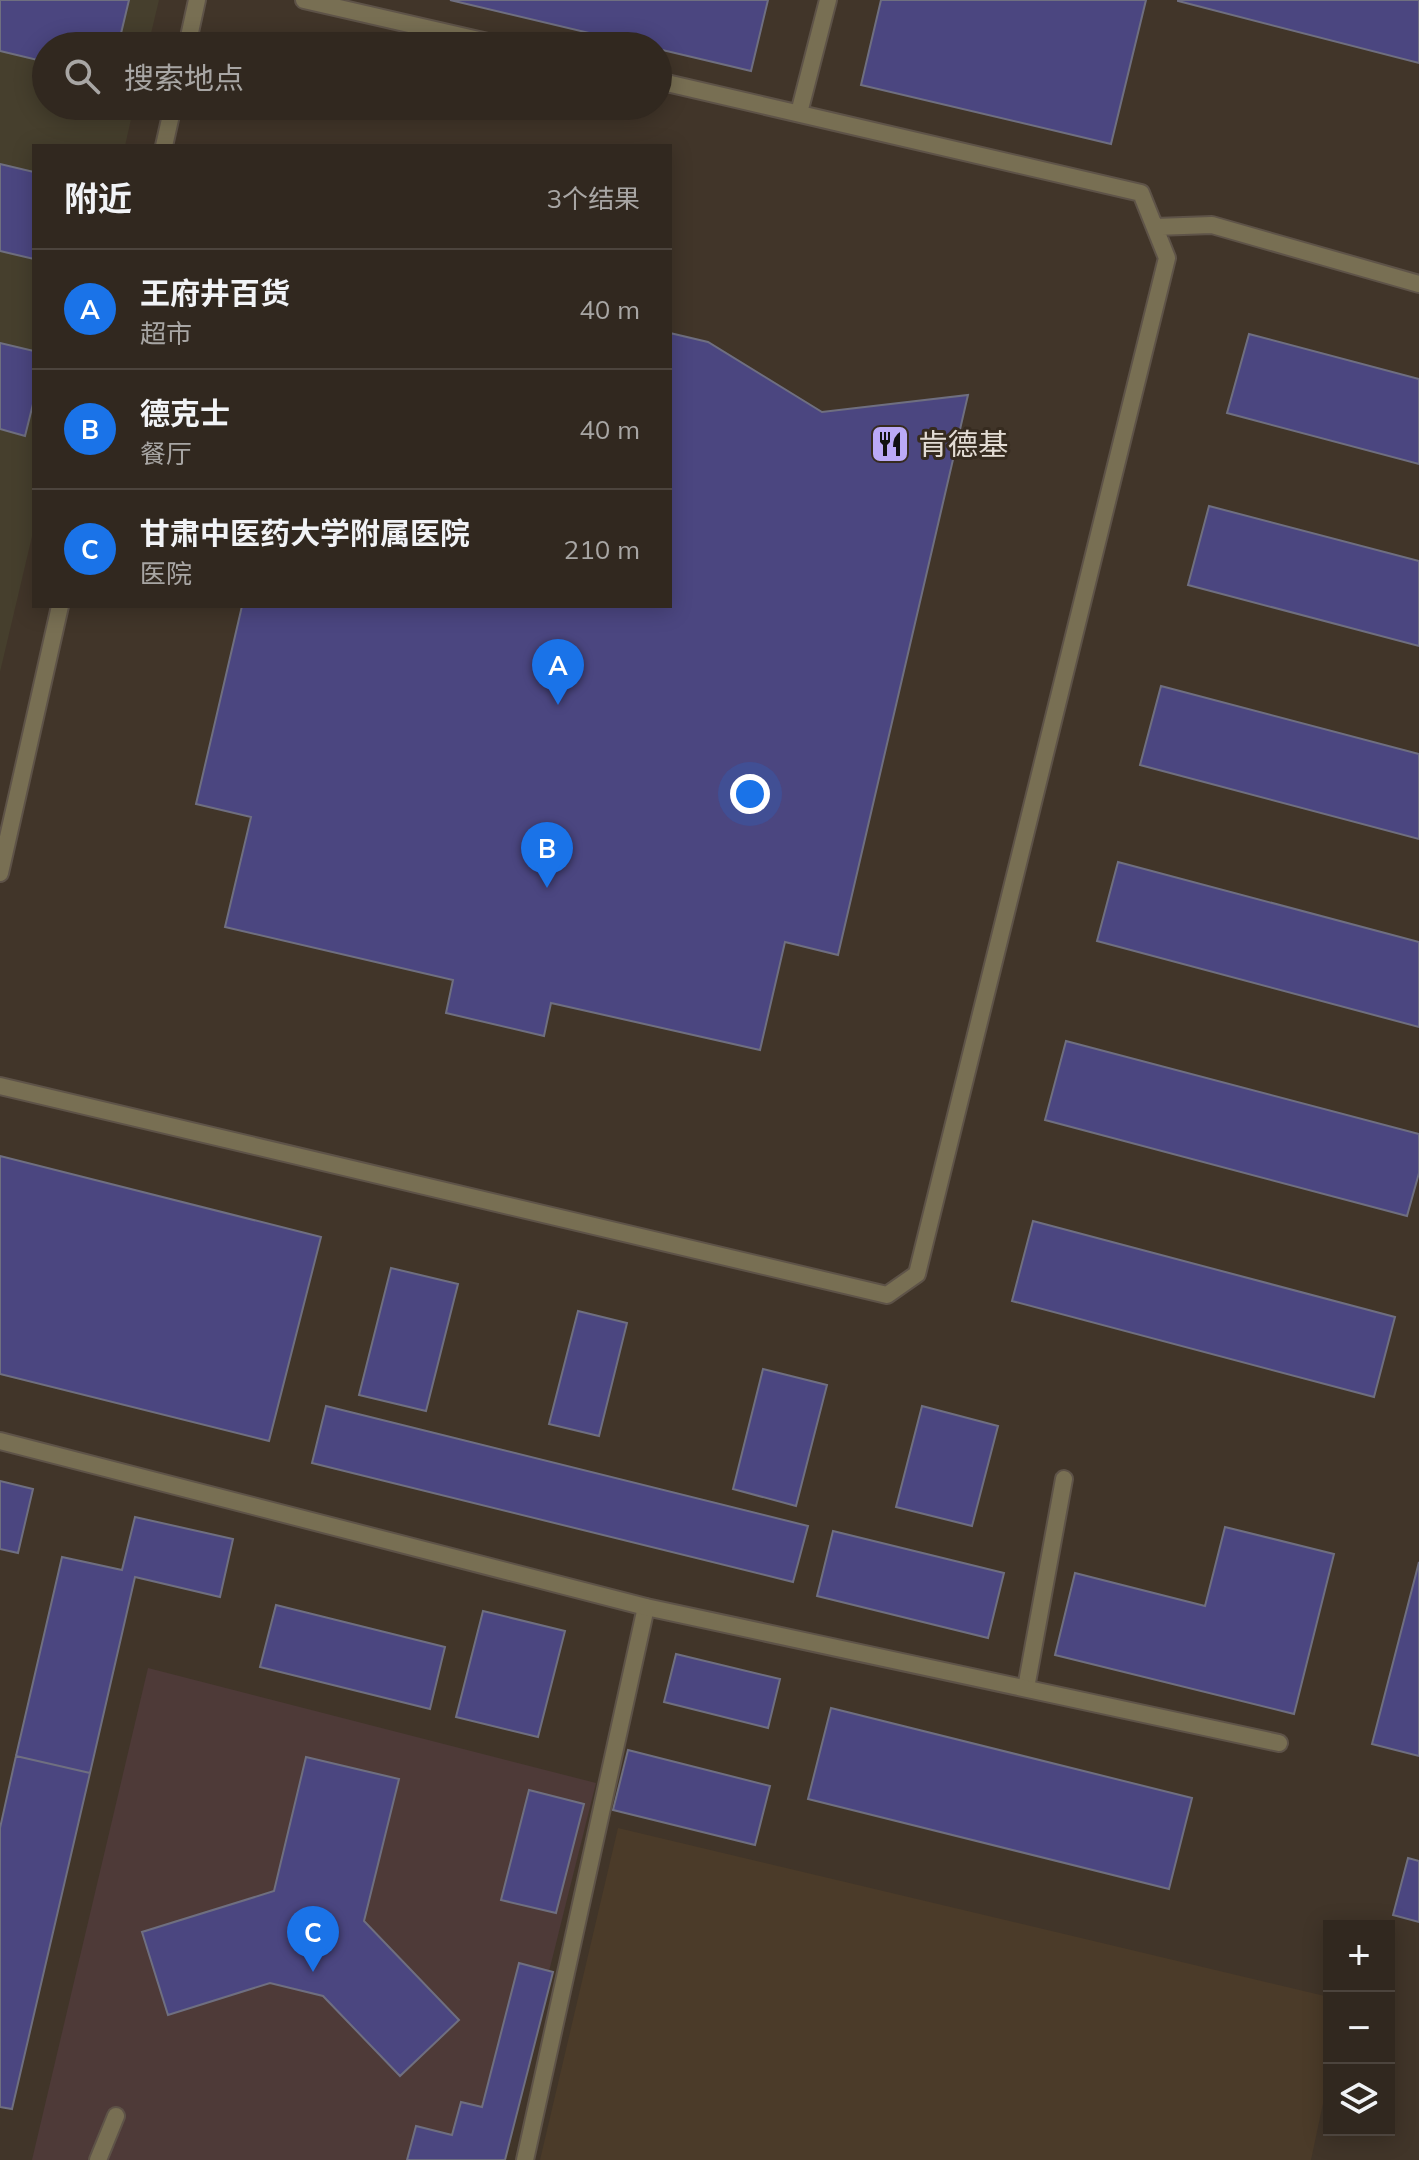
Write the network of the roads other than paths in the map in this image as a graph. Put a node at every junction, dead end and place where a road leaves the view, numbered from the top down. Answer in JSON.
{"nodes":[{"id":1,"x":197,"y":0,"type":"edge"},
{"id":2,"x":304,"y":0,"type":"edge"},
{"id":3,"x":828,"y":0,"type":"edge"},
{"id":4,"x":190,"y":32,"type":"edge"},
{"id":5,"x":444,"y":32,"type":"edge"},
{"id":6,"x":672,"y":84,"type":"edge"},
{"id":7,"x":799,"y":113,"type":"junction"},
{"id":8,"x":170,"y":120,"type":"edge"},
{"id":9,"x":164,"y":144,"type":"edge"},
{"id":10,"x":1155,"y":227,"type":"junction"},
{"id":11,"x":1419,"y":284,"type":"edge"},
{"id":12,"x":60,"y":608,"type":"edge"},
{"id":13,"x":0,"y":873,"type":"edge"},
{"id":14,"x":0,"y":1086,"type":"edge"},
{"id":15,"x":0,"y":1441,"type":"edge"},
{"id":16,"x":1064,"y":1479,"type":"dead end"},
{"id":17,"x":646,"y":1607,"type":"junction"},
{"id":18,"x":1026,"y":1688,"type":"junction"},
{"id":19,"x":1279,"y":1743,"type":"dead end"},
{"id":20,"x":116,"y":2116,"type":"dead end"},
{"id":21,"x":98,"y":2160,"type":"edge"},
{"id":22,"x":525,"y":2160,"type":"edge"}],
"edges":[{"from":1,"to":4,"type":"street"},
{"from":2,"to":5,"type":"street"},
{"from":3,"to":7,"type":"street"},
{"from":6,"to":7,"type":"street"},
{"from":7,"to":10,"type":"street"},
{"from":8,"to":9,"type":"street"},
{"from":10,"to":11,"type":"street"},
{"from":10,"to":14,"type":"street"},
{"from":12,"to":13,"type":"street"},
{"from":15,"to":17,"type":"street"},
{"from":16,"to":18,"type":"street"},
{"from":17,"to":18,"type":"street"},
{"from":17,"to":22,"type":"street"},
{"from":18,"to":19,"type":"street"},
{"from":20,"to":21,"type":"street"}]}
